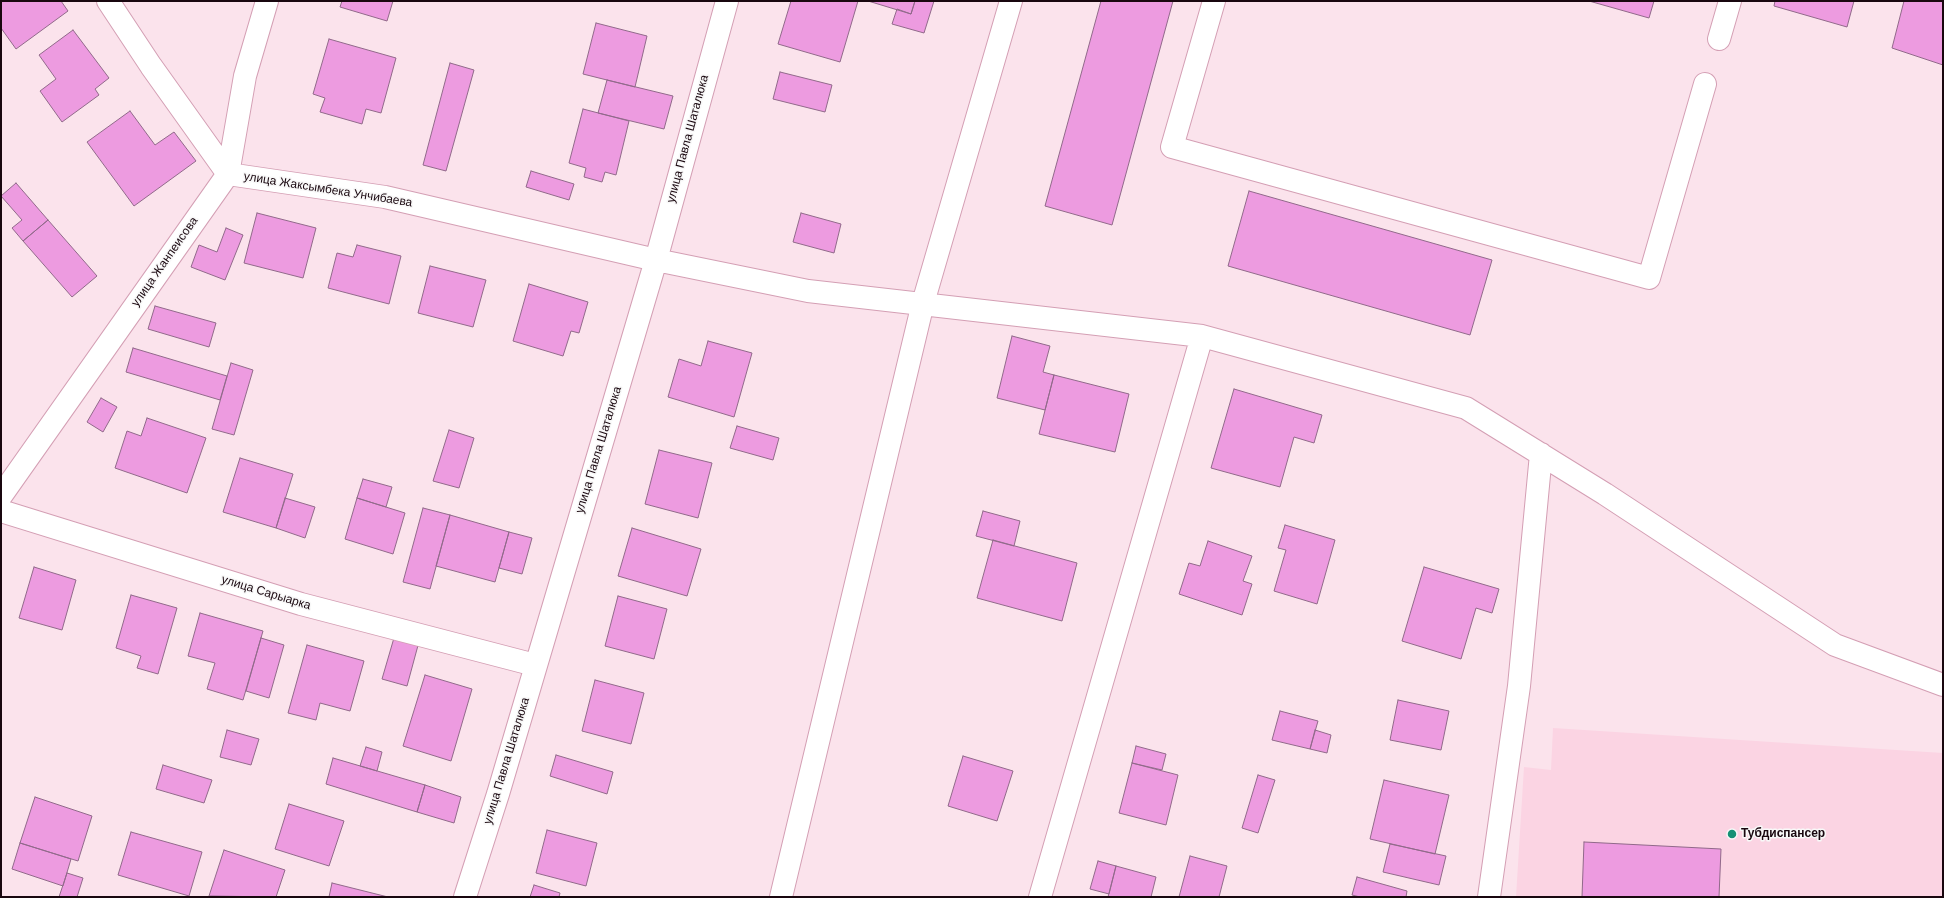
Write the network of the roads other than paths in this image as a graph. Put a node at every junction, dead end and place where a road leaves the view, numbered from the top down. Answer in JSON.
{"nodes":[{"id":1,"x":108,"y":1,"type":"edge"},
{"id":2,"x":267,"y":1,"type":"edge"},
{"id":3,"x":727,"y":1,"type":"edge"},
{"id":4,"x":1011,"y":1,"type":"edge"},
{"id":5,"x":1214,"y":1,"type":"edge"},
{"id":6,"x":1730,"y":1,"type":"edge"},
{"id":7,"x":1719,"y":39,"type":"dead end"},
{"id":8,"x":1705,"y":84,"type":"dead end"},
{"id":9,"x":228,"y":174,"type":"junction"},
{"id":10,"x":656,"y":260,"type":"junction"},
{"id":11,"x":924,"y":303,"type":"junction"},
{"id":12,"x":1202,"y":336,"type":"junction"},
{"id":13,"x":1541,"y":454,"type":"junction"},
{"id":14,"x":1,"y":496,"type":"edge"},
{"id":15,"x":1,"y":511,"type":"edge"},
{"id":16,"x":535,"y":665,"type":"junction"},
{"id":17,"x":1943,"y":685,"type":"edge"},
{"id":18,"x":464,"y":897,"type":"edge"},
{"id":19,"x":781,"y":897,"type":"edge"},
{"id":20,"x":1040,"y":897,"type":"edge"},
{"id":21,"x":1489,"y":897,"type":"edge"}],
"edges":[{"from":1,"to":9,"type":"street","name":"улица Жаксымбека Унчибаева"},
{"from":2,"to":9,"type":"street","name":"улица Жанпеисова"},
{"from":3,"to":10,"type":"street","name":"улица Павла Шаталюка"},
{"from":4,"to":11,"type":"street"},
{"from":5,"to":8,"type":"street"},
{"from":6,"to":7,"type":"street"},
{"from":9,"to":10,"type":"street","name":"улица Жаксымбека Унчибаева"},
{"from":9,"to":14,"type":"street","name":"улица Жанпеисова"},
{"from":10,"to":11,"type":"street","name":"улица Жаксымбека Унчибаева"},
{"from":10,"to":16,"type":"street","name":"улица Павла Шаталюка"},
{"from":11,"to":12,"type":"street","name":"улица Жаксымбека Унчибаева"},
{"from":11,"to":19,"type":"street"},
{"from":12,"to":13,"type":"street","name":"улица Жаксымбека Унчибаева"},
{"from":12,"to":20,"type":"street"},
{"from":13,"to":17,"type":"street","name":"улица Жаксымбека Унчибаева"},
{"from":13,"to":21,"type":"street"},
{"from":15,"to":16,"type":"street","name":"улица Сарыарка"},
{"from":16,"to":18,"type":"street","name":"улица Павла Шаталюка"}]}
